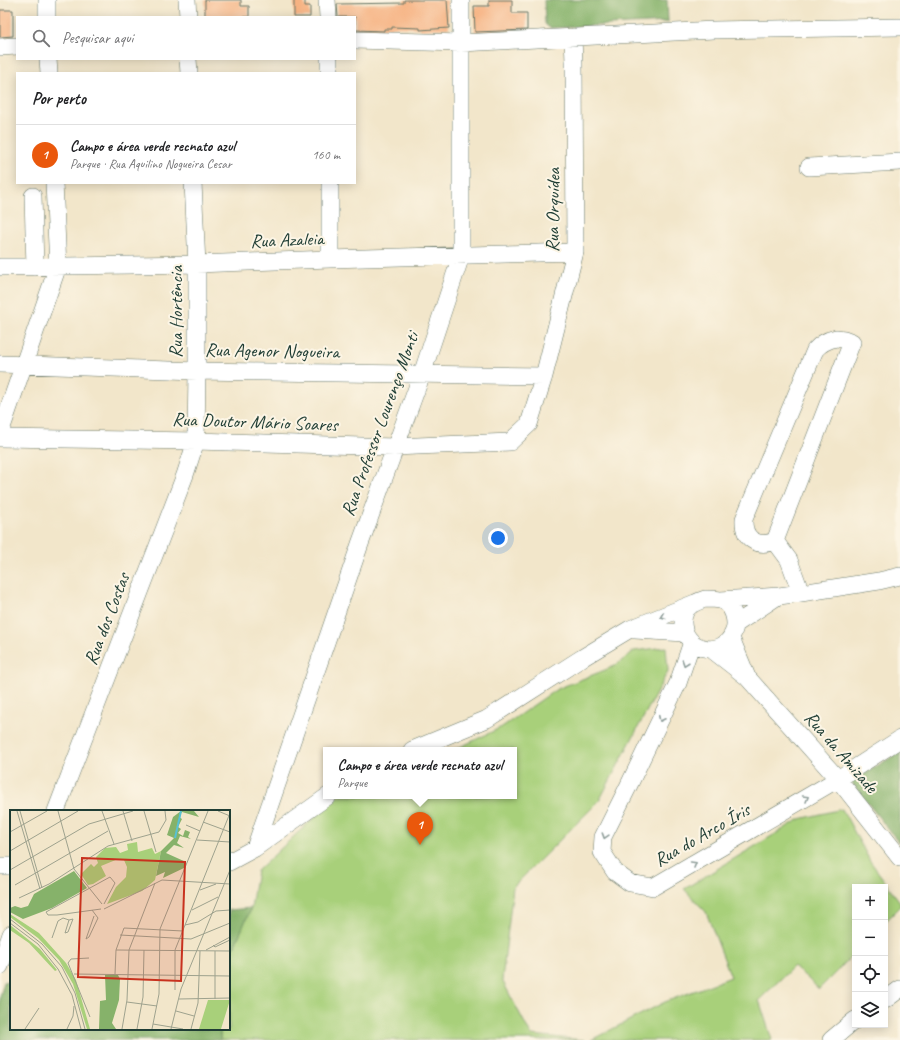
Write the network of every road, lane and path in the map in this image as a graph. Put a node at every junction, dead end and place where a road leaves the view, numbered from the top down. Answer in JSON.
{"nodes":[{"id":1,"x":47,"y":0,"type":"edge"},
{"id":2,"x":188,"y":0,"type":"edge"},
{"id":3,"x":327,"y":0,"type":"edge"},
{"id":4,"x":461,"y":0,"type":"edge"},
{"id":5,"x":48,"y":16,"type":"edge"},
{"id":6,"x":188,"y":16,"type":"edge"},
{"id":7,"x":328,"y":16,"type":"edge"},
{"id":8,"x":900,"y":27,"type":"edge"},
{"id":9,"x":573,"y":37,"type":"junction"},
{"id":10,"x":356,"y":40,"type":"edge"},
{"id":11,"x":461,"y":43,"type":"junction"},
{"id":12,"x":16,"y":46,"type":"edge"},
{"id":13,"x":0,"y":47,"type":"edge"},
{"id":14,"x":48,"y":60,"type":"edge"},
{"id":15,"x":188,"y":60,"type":"edge"},
{"id":16,"x":329,"y":60,"type":"edge"},
{"id":17,"x":49,"y":72,"type":"edge"},
{"id":18,"x":189,"y":72,"type":"edge"},
{"id":19,"x":329,"y":72,"type":"edge"},
{"id":20,"x":900,"y":162,"type":"edge"},
{"id":21,"x":810,"y":167,"type":"dead end"},
{"id":22,"x":54,"y":184,"type":"edge"},
{"id":23,"x":193,"y":184,"type":"edge"},
{"id":24,"x":330,"y":184,"type":"edge"},
{"id":25,"x":33,"y":196,"type":"dead end"},
{"id":26,"x":576,"y":252,"type":"junction"},
{"id":27,"x":461,"y":256,"type":"junction"},
{"id":28,"x":330,"y":259,"type":"junction"},
{"id":29,"x":196,"y":264,"type":"junction"},
{"id":30,"x":0,"y":266,"type":"edge"},
{"id":31,"x":34,"y":266,"type":"junction"},
{"id":32,"x":58,"y":266,"type":"junction"},
{"id":33,"x":0,"y":364,"type":"edge"},
{"id":34,"x":23,"y":365,"type":"junction"},
{"id":35,"x":197,"y":371,"type":"junction"},
{"id":36,"x":422,"y":374,"type":"junction"},
{"id":37,"x":544,"y":376,"type":"junction"},
{"id":38,"x":0,"y":433,"type":"edge"},
{"id":39,"x":0,"y":438,"type":"edge"},
{"id":40,"x":196,"y":441,"type":"junction"},
{"id":41,"x":510,"y":442,"type":"joint"},
{"id":42,"x":394,"y":447,"type":"junction"},
{"id":43,"x":775,"y":541,"type":"junction"},
{"id":44,"x":900,"y":576,"type":"edge"},
{"id":45,"x":801,"y":593,"type":"junction"},
{"id":46,"x":779,"y":596,"type":"junction"},
{"id":47,"x":721,"y":600,"type":"junction"},
{"id":48,"x":695,"y":603,"type":"junction"},
{"id":49,"x":630,"y":629,"type":"junction"},
{"id":50,"x":734,"y":631,"type":"junction"},
{"id":51,"x":688,"y":638,"type":"junction"},
{"id":52,"x":711,"y":649,"type":"junction"},
{"id":53,"x":747,"y":677,"type":"junction"},
{"id":54,"x":900,"y":739,"type":"edge"},
{"id":55,"x":419,"y":747,"type":"edge"},
{"id":56,"x":838,"y":779,"type":"junction"},
{"id":57,"x":324,"y":799,"type":"edge"},
{"id":58,"x":56,"y":810,"type":"edge"},
{"id":59,"x":255,"y":848,"type":"junction"},
{"id":60,"x":900,"y":858,"type":"edge"},
{"id":61,"x":230,"y":861,"type":"edge"},
{"id":62,"x":10,"y":937,"type":"edge"},
{"id":63,"x":0,"y":966,"type":"edge"},
{"id":64,"x":900,"y":989,"type":"edge"},
{"id":65,"x":888,"y":998,"type":"edge"},
{"id":66,"x":852,"y":1022,"type":"edge"},
{"id":67,"x":831,"y":1040,"type":"edge"}],
"edges":[{"from":1,"to":5,"type":"street"},
{"from":2,"to":6,"type":"street"},
{"from":3,"to":7,"type":"street"},
{"from":4,"to":11,"type":"street","name":"Rua Professor Lourenço Monti"},
{"from":8,"to":9,"type":"street"},
{"from":9,"to":11,"type":"street"},
{"from":9,"to":26,"type":"street","name":"Rua Orquídea"},
{"from":10,"to":11,"type":"street"},
{"from":11,"to":27,"type":"street","name":"Rua Professor Lourenço Monti"},
{"from":12,"to":13,"type":"street"},
{"from":14,"to":17,"type":"street"},
{"from":15,"to":18,"type":"street"},
{"from":16,"to":19,"type":"street"},
{"from":20,"to":21,"type":"street"},
{"from":22,"to":32,"type":"street"},
{"from":23,"to":29,"type":"street","name":"Rua Hortência"},
{"from":24,"to":28,"type":"street"},
{"from":25,"to":31,"type":"street"},
{"from":26,"to":27,"type":"street","name":"Rua Azaleia"},
{"from":26,"to":37,"type":"street","name":"Rua Orquídea"},
{"from":27,"to":28,"type":"street","name":"Rua Azaleia"},
{"from":27,"to":36,"type":"street","name":"Rua Professor Lourenço Monti"},
{"from":28,"to":29,"type":"street","name":"Rua Azaleia"},
{"from":29,"to":32,"type":"street","name":"Rua Azaleia"},
{"from":29,"to":35,"type":"street","name":"Rua Hortência"},
{"from":30,"to":31,"type":"street","name":"Rua Azaleia"},
{"from":31,"to":32,"type":"street","name":"Rua Azaleia"},
{"from":32,"to":34,"type":"street"},
{"from":33,"to":34,"type":"street","name":"Rua Agenor Nogueira"},
{"from":34,"to":35,"type":"street","name":"Rua Agenor Nogueira"},
{"from":34,"to":38,"type":"street"},
{"from":35,"to":36,"type":"street","name":"Rua Agenor Nogueira"},
{"from":35,"to":40,"type":"street","name":"Rua Hortência"},
{"from":36,"to":37,"type":"street","name":"Rua Agenor Nogueira"},
{"from":36,"to":42,"type":"street","name":"Rua Professor Lourenço Monti"},
{"from":37,"to":41,"type":"street","name":"Rua Orquídea"},
{"from":39,"to":40,"type":"street","name":"Rua Doutor Mário Soares"},
{"from":40,"to":42,"type":"street","name":"Rua Doutor Mário Soares"},
{"from":40,"to":58,"type":"street","name":"Rua dos Costas"},
{"from":41,"to":42,"type":"street","name":"Rua Doutor Mário Soares"},
{"from":42,"to":59,"type":"street","name":"Rua Professor Lourenço Monti"},
{"from":43,"to":43,"type":"street"},
{"from":43,"to":45,"type":"street"},
{"from":44,"to":45,"type":"street"},
{"from":45,"to":46,"type":"street"},
{"from":46,"to":47,"type":"street"},
{"from":46,"to":50,"type":"street"},
{"from":47,"to":48,"type":"street"},
{"from":47,"to":50,"type":"street"},
{"from":48,"to":49,"type":"street","one_way":true},
{"from":48,"to":51,"type":"street"},
{"from":49,"to":51,"type":"street"},
{"from":49,"to":55,"type":"street"},
{"from":50,"to":52,"type":"street"},
{"from":50,"to":53,"type":"street","name":"Rua da Amizade"},
{"from":51,"to":52,"type":"street"},
{"from":51,"to":56,"type":"street","name":"Rua do Arco Íris","one_way":true},
{"from":52,"to":53,"type":"street","name":"Rua da Amizade"},
{"from":53,"to":56,"type":"street","name":"Rua da Amizade"},
{"from":54,"to":56,"type":"street","name":"Rua do Arco Íris"},
{"from":56,"to":60,"type":"street","name":"Rua da Amizade"},
{"from":57,"to":59,"type":"street"},
{"from":59,"to":61,"type":"street"},
{"from":62,"to":63,"type":"street"},
{"from":64,"to":65,"type":"street"},
{"from":66,"to":67,"type":"street"}]}
